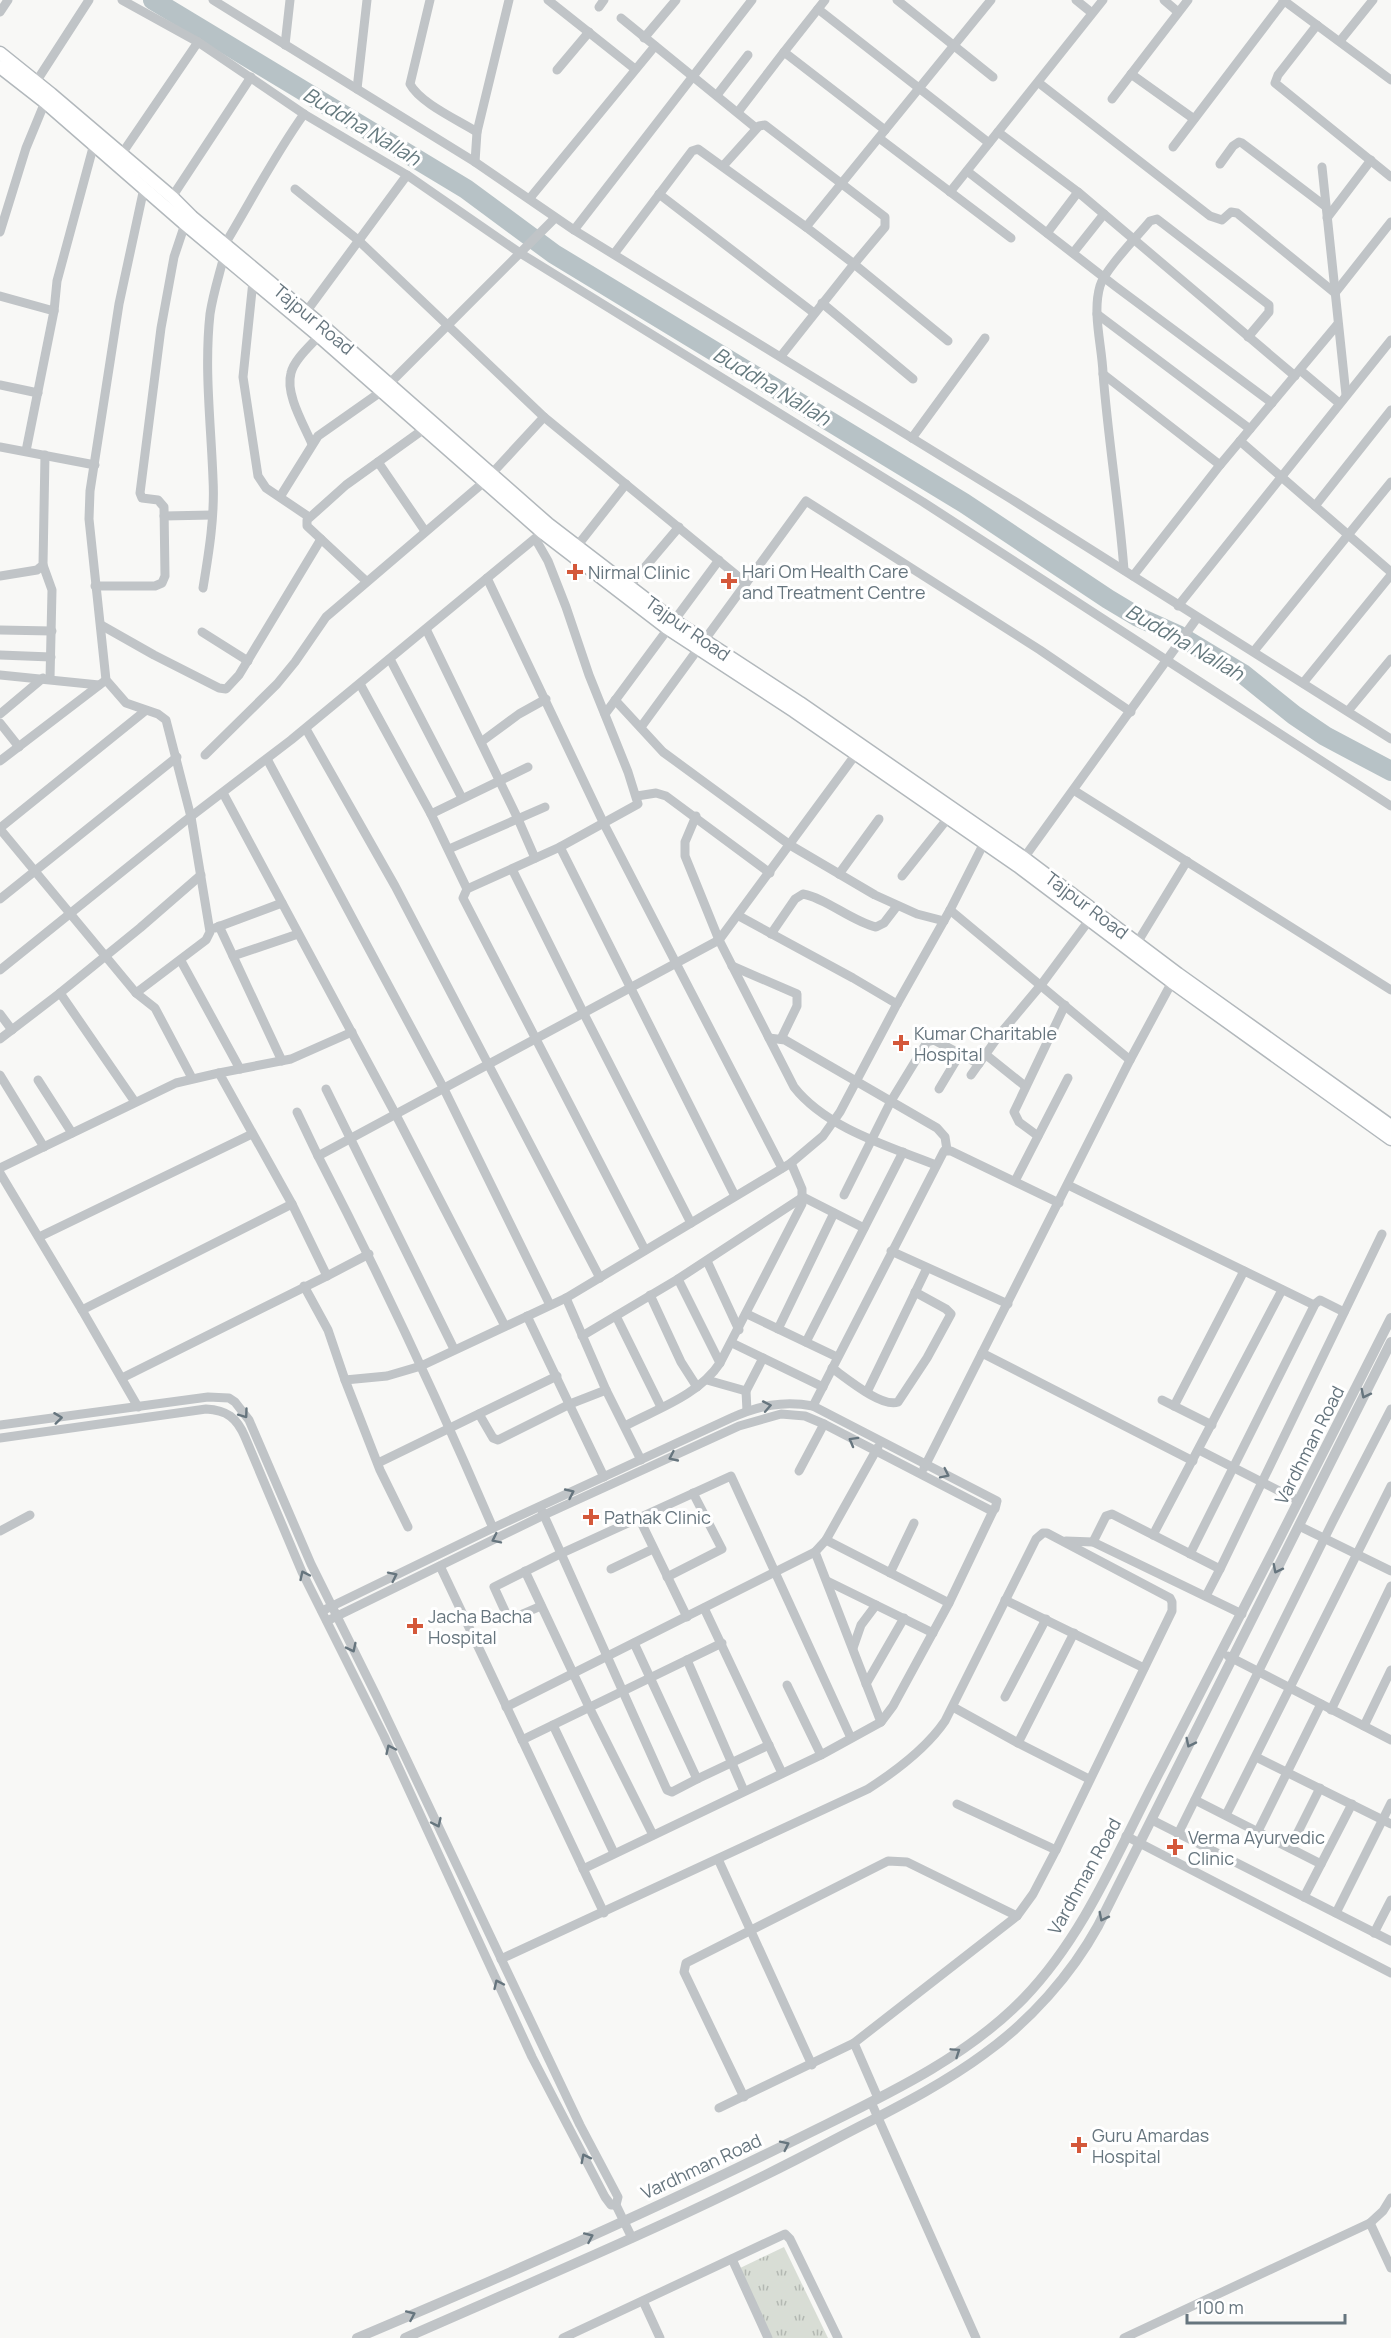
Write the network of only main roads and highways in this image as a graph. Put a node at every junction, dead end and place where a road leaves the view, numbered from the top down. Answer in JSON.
{"nodes":[{"id":1,"x":0,"y":53,"type":"edge"},
{"id":2,"x":0,"y":67,"type":"edge"},
{"id":3,"x":225,"y":250,"type":"junction"},
{"id":4,"x":386,"y":388,"type":"junction"},
{"id":5,"x":487,"y":478,"type":"junction"},
{"id":6,"x":574,"y":550,"type":"junction"},
{"id":7,"x":670,"y":624,"type":"junction"},
{"id":8,"x":701,"y":645,"type":"junction"},
{"id":9,"x":1021,"y":862,"type":"junction"},
{"id":10,"x":1391,"y":1126,"type":"edge"},
{"id":11,"x":1391,"y":1139,"type":"edge"}],
"edges":[{"from":1,"to":3,"type":"main road","name":"Tajpur Road"},
{"from":2,"to":3,"type":"main road","name":"Tajpur Road"},
{"from":3,"to":4,"type":"main road","name":"Tajpur Road"},
{"from":3,"to":4,"type":"main road","name":"Tajpur Road"},
{"from":4,"to":5,"type":"main road","name":"Tajpur Road"},
{"from":4,"to":5,"type":"main road","name":"Tajpur Road"},
{"from":5,"to":6,"type":"main road","name":"Tajpur Road"},
{"from":5,"to":6,"type":"main road","name":"Tajpur Road"},
{"from":6,"to":7,"type":"main road","name":"Tajpur Road"},
{"from":6,"to":7,"type":"main road","name":"Tajpur Road"},
{"from":7,"to":8,"type":"main road","name":"Tajpur Road"},
{"from":8,"to":9,"type":"main road","name":"Tajpur Road"},
{"from":8,"to":9,"type":"main road","name":"Tajpur Road"},
{"from":9,"to":10,"type":"main road","name":"Tajpur Road"},
{"from":9,"to":11,"type":"main road","name":"Tajpur Road"}]}
